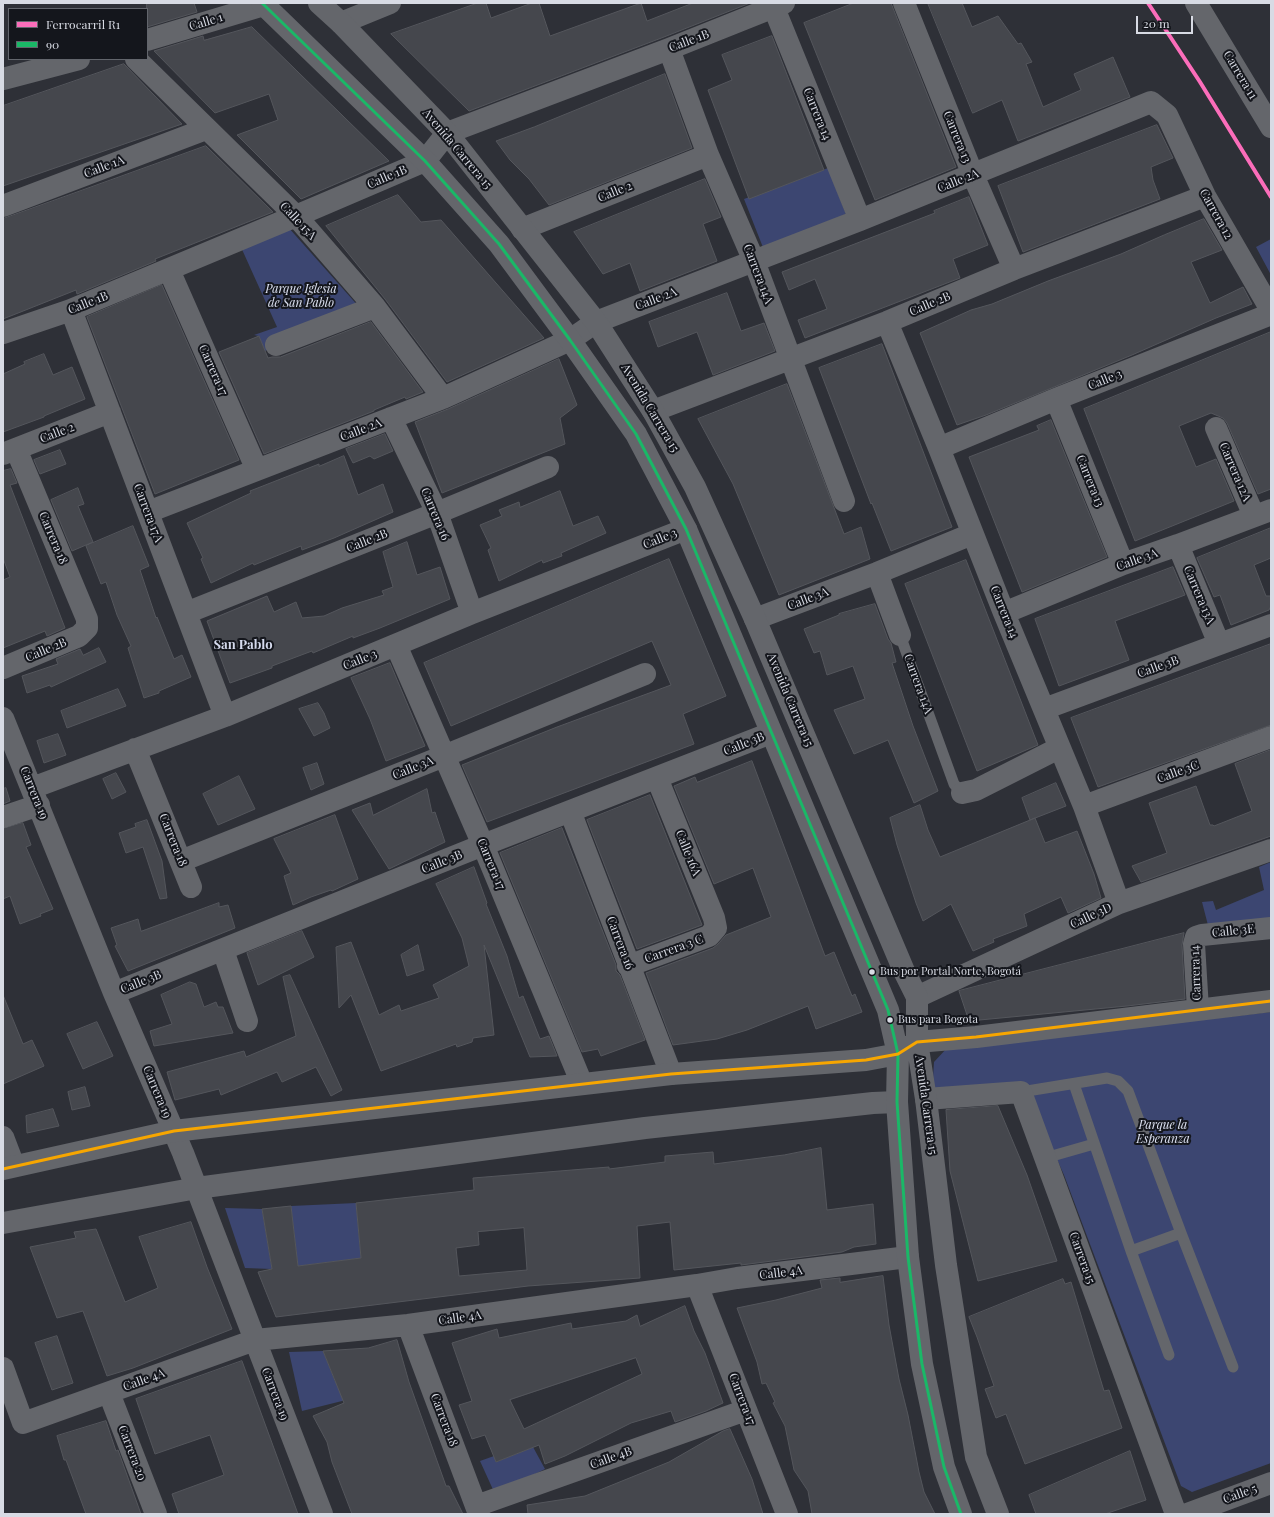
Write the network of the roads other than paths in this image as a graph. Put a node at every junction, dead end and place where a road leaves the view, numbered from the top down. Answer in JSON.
{"nodes":[{"id":1,"x":319,"y":3,"type":"edge"},
{"id":2,"x":390,"y":3,"type":"edge"},
{"id":3,"x":904,"y":3,"type":"edge"},
{"id":4,"x":1196,"y":3,"type":"edge"},
{"id":5,"x":263,"y":4,"type":"edge"},
{"id":6,"x":779,"y":5,"type":"edge"},
{"id":7,"x":341,"y":23,"type":"junction"},
{"id":8,"x":148,"y":40,"type":"edge"},
{"id":9,"x":669,"y":49,"type":"junction"},
{"id":10,"x":74,"y":60,"type":"edge"},
{"id":11,"x":137,"y":60,"type":"edge"},
{"id":12,"x":3,"y":79,"type":"edge"},
{"id":13,"x":1167,"y":115,"type":"joint"},
{"id":14,"x":1271,"y":127,"type":"edge"},
{"id":15,"x":206,"y":129,"type":"junction"},
{"id":16,"x":447,"y":133,"type":"junction"},
{"id":17,"x":708,"y":155,"type":"junction"},
{"id":18,"x":425,"y":161,"type":"junction"},
{"id":19,"x":972,"y":175,"type":"junction"},
{"id":20,"x":1205,"y":196,"type":"junction"},
{"id":21,"x":3,"y":206,"type":"edge"},
{"id":22,"x":296,"y":216,"type":"junction"},
{"id":23,"x":860,"y":220,"type":"junction"},
{"id":24,"x":522,"y":229,"type":"junction"},
{"id":25,"x":754,"y":261,"type":"junction"},
{"id":26,"x":1014,"y":269,"type":"junction"},
{"id":27,"x":168,"y":270,"type":"junction"},
{"id":28,"x":375,"y":307,"type":"junction"},
{"id":29,"x":71,"y":310,"type":"junction"},
{"id":30,"x":1271,"y":310,"type":"edge"},
{"id":31,"x":1271,"y":314,"type":"edge"},
{"id":32,"x":596,"y":322,"type":"junction"},
{"id":33,"x":887,"y":322,"type":"junction"},
{"id":34,"x":3,"y":333,"type":"edge"},
{"id":35,"x":570,"y":340,"type":"junction"},
{"id":36,"x":276,"y":345,"type":"dead end"},
{"id":37,"x":790,"y":359,"type":"junction"},
{"id":38,"x":443,"y":398,"type":"junction"},
{"id":39,"x":1056,"y":399,"type":"junction"},
{"id":40,"x":653,"y":411,"type":"junction"},
{"id":41,"x":110,"y":412,"type":"junction"},
{"id":42,"x":391,"y":418,"type":"junction"},
{"id":43,"x":1216,"y":428,"type":"dead end"},
{"id":44,"x":939,"y":448,"type":"junction"},
{"id":45,"x":9,"y":452,"type":"edge"},
{"id":46,"x":548,"y":467,"type":"dead end"},
{"id":47,"x":256,"y":470,"type":"junction"},
{"id":48,"x":844,"y":500,"type":"dead end"},
{"id":49,"x":148,"y":512,"type":"junction"},
{"id":50,"x":437,"y":513,"type":"junction"},
{"id":51,"x":1262,"y":513,"type":"edge"},
{"id":52,"x":686,"y":529,"type":"junction"},
{"id":53,"x":972,"y":534,"type":"junction"},
{"id":54,"x":1178,"y":545,"type":"junction"},
{"id":55,"x":1123,"y":564,"type":"junction"},
{"id":56,"x":877,"y":572,"type":"junction"},
{"id":57,"x":186,"y":613,"type":"junction"},
{"id":58,"x":472,"y":613,"type":"junction"},
{"id":59,"x":1004,"y":613,"type":"junction"},
{"id":60,"x":756,"y":619,"type":"junction"},
{"id":61,"x":1271,"y":625,"type":"edge"},
{"id":62,"x":86,"y":628,"type":"joint"},
{"id":63,"x":900,"y":635,"type":"joint"},
{"id":64,"x":1219,"y":644,"type":"junction"},
{"id":65,"x":396,"y":645,"type":"junction"},
{"id":66,"x":3,"y":668,"type":"edge"},
{"id":67,"x":645,"y":674,"type":"dead end"},
{"id":68,"x":1044,"y":709,"type":"junction"},
{"id":69,"x":225,"y":716,"type":"junction"},
{"id":70,"x":3,"y":718,"type":"edge"},
{"id":71,"x":771,"y":733,"type":"junction"},
{"id":72,"x":1271,"y":737,"type":"edge"},
{"id":73,"x":1059,"y":748,"type":"junction"},
{"id":74,"x":136,"y":749,"type":"junction"},
{"id":75,"x":444,"y":756,"type":"junction"},
{"id":76,"x":657,"y":778,"type":"junction"},
{"id":77,"x":962,"y":794,"type":"joint"},
{"id":78,"x":36,"y":797,"type":"junction"},
{"id":79,"x":1084,"y":806,"type":"junction"},
{"id":80,"x":570,"y":811,"type":"junction"},
{"id":81,"x":3,"y":817,"type":"edge"},
{"id":82,"x":483,"y":845,"type":"junction"},
{"id":83,"x":1271,"y":850,"type":"edge"},
{"id":84,"x":181,"y":861,"type":"junction"},
{"id":85,"x":192,"y":887,"type":"dead end"},
{"id":86,"x":1119,"y":903,"type":"junction"},
{"id":87,"x":716,"y":928,"type":"joint"},
{"id":88,"x":1271,"y":928,"type":"edge"},
{"id":89,"x":1196,"y":937,"type":"joint"},
{"id":90,"x":223,"y":950,"type":"junction"},
{"id":91,"x":628,"y":966,"type":"junction"},
{"id":92,"x":114,"y":993,"type":"junction"},
{"id":93,"x":917,"y":997,"type":"junction"},
{"id":94,"x":1271,"y":1001,"type":"edge"},
{"id":95,"x":1198,"y":1010,"type":"junction"},
{"id":96,"x":247,"y":1021,"type":"dead end"},
{"id":97,"x":918,"y":1042,"type":"junction"},
{"id":98,"x":898,"y":1054,"type":"junction"},
{"id":99,"x":671,"y":1074,"type":"junction"},
{"id":100,"x":582,"y":1084,"type":"junction"},
{"id":101,"x":1074,"y":1084,"type":"junction"},
{"id":102,"x":1021,"y":1092,"type":"junction"},
{"id":103,"x":926,"y":1099,"type":"junction"},
{"id":104,"x":897,"y":1102,"type":"junction"},
{"id":105,"x":174,"y":1131,"type":"junction"},
{"id":106,"x":3,"y":1137,"type":"edge"},
{"id":107,"x":1094,"y":1144,"type":"junction"},
{"id":108,"x":1045,"y":1158,"type":"junction"},
{"id":109,"x":9,"y":1168,"type":"edge"},
{"id":110,"x":197,"y":1188,"type":"junction"},
{"id":111,"x":3,"y":1223,"type":"edge"},
{"id":112,"x":1181,"y":1233,"type":"junction"},
{"id":113,"x":1132,"y":1251,"type":"junction"},
{"id":114,"x":908,"y":1257,"type":"junction"},
{"id":115,"x":697,"y":1285,"type":"junction"},
{"id":116,"x":408,"y":1325,"type":"junction"},
{"id":117,"x":255,"y":1340,"type":"junction"},
{"id":118,"x":1170,"y":1354,"type":"dead end"},
{"id":119,"x":1233,"y":1367,"type":"dead end"},
{"id":120,"x":3,"y":1368,"type":"edge"},
{"id":121,"x":109,"y":1393,"type":"junction"},
{"id":122,"x":746,"y":1410,"type":"junction"},
{"id":123,"x":1271,"y":1483,"type":"edge"},
{"id":124,"x":478,"y":1510,"type":"edge"},
{"id":125,"x":156,"y":1514,"type":"edge"},
{"id":126,"x":322,"y":1514,"type":"edge"},
{"id":127,"x":786,"y":1514,"type":"edge"},
{"id":128,"x":961,"y":1514,"type":"edge"},
{"id":129,"x":998,"y":1514,"type":"edge"},
{"id":130,"x":1176,"y":1514,"type":"edge"},
{"id":131,"x":1187,"y":1514,"type":"edge"}],
"edges":[{"from":1,"to":7,"type":"street","name":"Avenida Carrera 15"},
{"from":2,"to":7,"type":"street"},
{"from":3,"to":19,"type":"street","name":"Carrera 13"},
{"from":4,"to":14,"type":"street","name":"Carrera 11"},
{"from":5,"to":8,"type":"street","name":"Calle 1"},
{"from":5,"to":18,"type":"street","name":"Avenida Carrera 15"},
{"from":6,"to":9,"type":"street","name":"Calle 1B"},
{"from":6,"to":23,"type":"street","name":"Carrera 14"},
{"from":7,"to":16,"type":"street","name":"Avenida Carrera 15"},
{"from":9,"to":16,"type":"street","name":"Calle 1B"},
{"from":9,"to":17,"type":"street","name":"Carrera 14A"},
{"from":10,"to":12,"type":"street"},
{"from":11,"to":15,"type":"street","name":"Calle 15A"},
{"from":13,"to":19,"type":"street","name":"Calle 2A"},
{"from":13,"to":20,"type":"street","name":"Carrera 12"},
{"from":15,"to":21,"type":"street","name":"Calle 1A"},
{"from":15,"to":22,"type":"street","name":"Calle 15A"},
{"from":16,"to":18,"type":"street","name":"Calle 1B"},
{"from":16,"to":24,"type":"street","name":"Avenida Carrera 15"},
{"from":17,"to":24,"type":"street","name":"Calle 2"},
{"from":17,"to":25,"type":"street","name":"Carrera 14A"},
{"from":18,"to":22,"type":"street","name":"Calle 1B"},
{"from":18,"to":35,"type":"street","name":"Avenida Carrera 15"},
{"from":19,"to":23,"type":"street","name":"Calle 2A"},
{"from":19,"to":26,"type":"street","name":"Carrera 13"},
{"from":20,"to":26,"type":"street","name":"Calle 2B"},
{"from":20,"to":30,"type":"street","name":"Carrera 12"},
{"from":22,"to":27,"type":"street","name":"Calle 1B"},
{"from":22,"to":28,"type":"street","name":"Calle 15A"},
{"from":23,"to":25,"type":"street","name":"Calle 2A"},
{"from":24,"to":32,"type":"street","name":"Avenida Carrera 15"},
{"from":25,"to":32,"type":"street","name":"Calle 2A"},
{"from":25,"to":37,"type":"street","name":"Carrera 14A"},
{"from":26,"to":33,"type":"street","name":"Calle 2B"},
{"from":27,"to":29,"type":"street","name":"Calle 1B"},
{"from":27,"to":47,"type":"street","name":"Carrera 17"},
{"from":28,"to":36,"type":"street"},
{"from":28,"to":38,"type":"street","name":"Calle 15A"},
{"from":29,"to":34,"type":"street","name":"Calle 1B"},
{"from":29,"to":41,"type":"street","name":"Carrera 17A"},
{"from":31,"to":39,"type":"street","name":"Calle 3"},
{"from":32,"to":35,"type":"street","name":"Calle 2A"},
{"from":32,"to":40,"type":"street","name":"Avenida Carrera 15"},
{"from":33,"to":37,"type":"street","name":"Calle 2B"},
{"from":33,"to":44,"type":"street","name":"Carrera 14"},
{"from":35,"to":38,"type":"street","name":"Calle 2A"},
{"from":35,"to":52,"type":"street","name":"Avenida Carrera 15"},
{"from":37,"to":40,"type":"street","name":"Calle 2B"},
{"from":37,"to":48,"type":"street","name":"Carrera 14A"},
{"from":38,"to":42,"type":"street","name":"Calle 2A"},
{"from":39,"to":44,"type":"street","name":"Calle 3"},
{"from":39,"to":55,"type":"street","name":"Carrera 13"},
{"from":40,"to":60,"type":"street","name":"Avenida Carrera 15"},
{"from":41,"to":45,"type":"street","name":"Calle 2"},
{"from":41,"to":49,"type":"street","name":"Carrera 17A"},
{"from":42,"to":47,"type":"street","name":"Calle 2A"},
{"from":42,"to":50,"type":"street","name":"Carrera 16"},
{"from":43,"to":51,"type":"street","name":"Carrera 12A"},
{"from":44,"to":53,"type":"street","name":"Carrera 14"},
{"from":45,"to":62,"type":"street","name":"Carrera 18"},
{"from":46,"to":50,"type":"street","name":"Calle 2B"},
{"from":47,"to":49,"type":"street","name":"Calle 2A"},
{"from":49,"to":57,"type":"street","name":"Carrera 17A"},
{"from":50,"to":57,"type":"street","name":"Calle 2B"},
{"from":50,"to":58,"type":"street","name":"Carrera 16"},
{"from":51,"to":54,"type":"street","name":"Calle 3A"},
{"from":52,"to":58,"type":"street","name":"Calle 3"},
{"from":52,"to":71,"type":"street","name":"Avenida Carrera 15"},
{"from":53,"to":56,"type":"street","name":"Calle 3A"},
{"from":53,"to":59,"type":"street","name":"Carrera 14"},
{"from":54,"to":55,"type":"street","name":"Calle 3A"},
{"from":54,"to":64,"type":"street","name":"Carrera 13A"},
{"from":55,"to":59,"type":"street","name":"Calle 3A"},
{"from":56,"to":60,"type":"street","name":"Calle 3A"},
{"from":56,"to":63,"type":"street","name":"Carrera 14A"},
{"from":57,"to":69,"type":"street","name":"Carrera 17A"},
{"from":58,"to":65,"type":"street","name":"Calle 3"},
{"from":59,"to":68,"type":"street","name":"Carrera 14"},
{"from":60,"to":93,"type":"street","name":"Avenida Carrera 15"},
{"from":61,"to":64,"type":"street","name":"Calle 3B"},
{"from":62,"to":66,"type":"street","name":"Calle 2B"},
{"from":63,"to":77,"type":"lane","name":"Carrera 14A"},
{"from":64,"to":68,"type":"street","name":"Calle 3B"},
{"from":65,"to":69,"type":"street","name":"Calle 3"},
{"from":65,"to":75,"type":"street","name":"Carrera 17"},
{"from":67,"to":75,"type":"street","name":"Calle 3A"},
{"from":68,"to":73,"type":"street","name":"Carrera 14"},
{"from":69,"to":74,"type":"street","name":"Calle 3"},
{"from":70,"to":78,"type":"street","name":"Carrera 19"},
{"from":71,"to":76,"type":"street","name":"Calle 3B"},
{"from":71,"to":98,"type":"street","name":"Avenida Carrera 15"},
{"from":72,"to":79,"type":"street","name":"Calle 3C"},
{"from":73,"to":77,"type":"street"},
{"from":73,"to":79,"type":"street","name":"Carrera 14"},
{"from":74,"to":78,"type":"street","name":"Calle 3"},
{"from":74,"to":84,"type":"street","name":"Carrera 18"},
{"from":75,"to":82,"type":"street","name":"Carrera 17"},
{"from":75,"to":84,"type":"street","name":"Calle 3A"},
{"from":76,"to":80,"type":"street","name":"Calle 3B"},
{"from":76,"to":87,"type":"street","name":"Calle 16A"},
{"from":78,"to":81,"type":"street","name":"Calle 3"},
{"from":78,"to":92,"type":"street","name":"Carrera 19"},
{"from":79,"to":86,"type":"street","name":"Carrera 14"},
{"from":80,"to":82,"type":"street","name":"Calle 3B"},
{"from":80,"to":91,"type":"street","name":"Carrera 16"},
{"from":82,"to":90,"type":"street","name":"Calle 3B"},
{"from":82,"to":100,"type":"street","name":"Carrera 17"},
{"from":83,"to":86,"type":"street","name":"Calle 3D"},
{"from":84,"to":85,"type":"street","name":"Carrera 18"},
{"from":86,"to":93,"type":"street","name":"Calle 3D"},
{"from":87,"to":91,"type":"street","name":"Carrera 3 C"},
{"from":88,"to":89,"type":"street","name":"Calle 3E"},
{"from":89,"to":95,"type":"street","name":"Carrera 14"},
{"from":90,"to":92,"type":"street","name":"Calle 3B"},
{"from":90,"to":96,"type":"street"},
{"from":91,"to":99,"type":"street","name":"Carrera 16"},
{"from":92,"to":105,"type":"street","name":"Carrera 19"},
{"from":93,"to":97,"type":"street","name":"Avenida Carrera 15"},
{"from":94,"to":95,"type":"street"},
{"from":95,"to":97,"type":"street"},
{"from":97,"to":98,"type":"street"},
{"from":97,"to":103,"type":"street","name":"Avenida Carrera 15"},
{"from":98,"to":99,"type":"street"},
{"from":98,"to":104,"type":"street","name":"Avenida Carrera 15"},
{"from":99,"to":100,"type":"street"},
{"from":100,"to":105,"type":"street"},
{"from":101,"to":102,"type":"lane"},
{"from":101,"to":107,"type":"lane"},
{"from":101,"to":112,"type":"lane"},
{"from":102,"to":103,"type":"street"},
{"from":102,"to":108,"type":"street","name":"Carrera 15"},
{"from":103,"to":129,"type":"street","name":"Avenida Carrera 15"},
{"from":104,"to":110,"type":"street"},
{"from":104,"to":114,"type":"street","name":"Avenida Carrera 15"},
{"from":105,"to":109,"type":"street"},
{"from":105,"to":110,"type":"street","name":"Carrera 19"},
{"from":106,"to":109,"type":"street"},
{"from":107,"to":108,"type":"lane"},
{"from":107,"to":113,"type":"lane"},
{"from":108,"to":130,"type":"street","name":"Carrera 15"},
{"from":110,"to":111,"type":"street"},
{"from":110,"to":117,"type":"street","name":"Carrera 19"},
{"from":112,"to":113,"type":"lane"},
{"from":112,"to":119,"type":"lane"},
{"from":113,"to":118,"type":"lane"},
{"from":114,"to":115,"type":"street","name":"Calle 4A"},
{"from":114,"to":128,"type":"street","name":"Avenida Carrera 15"},
{"from":115,"to":116,"type":"street","name":"Calle 4A"},
{"from":115,"to":122,"type":"street","name":"Carrera 17"},
{"from":116,"to":117,"type":"street","name":"Calle 4A"},
{"from":116,"to":124,"type":"street","name":"Carrera 18"},
{"from":117,"to":121,"type":"street","name":"Calle 4A"},
{"from":117,"to":126,"type":"street","name":"Carrera 19"},
{"from":120,"to":121,"type":"street","name":"Calle 4A"},
{"from":121,"to":125,"type":"street","name":"Carrera 20"},
{"from":122,"to":124,"type":"street","name":"Calle 4B"},
{"from":122,"to":127,"type":"street","name":"Carrera 17"},
{"from":123,"to":131,"type":"street","name":"Calle 5"}]}
